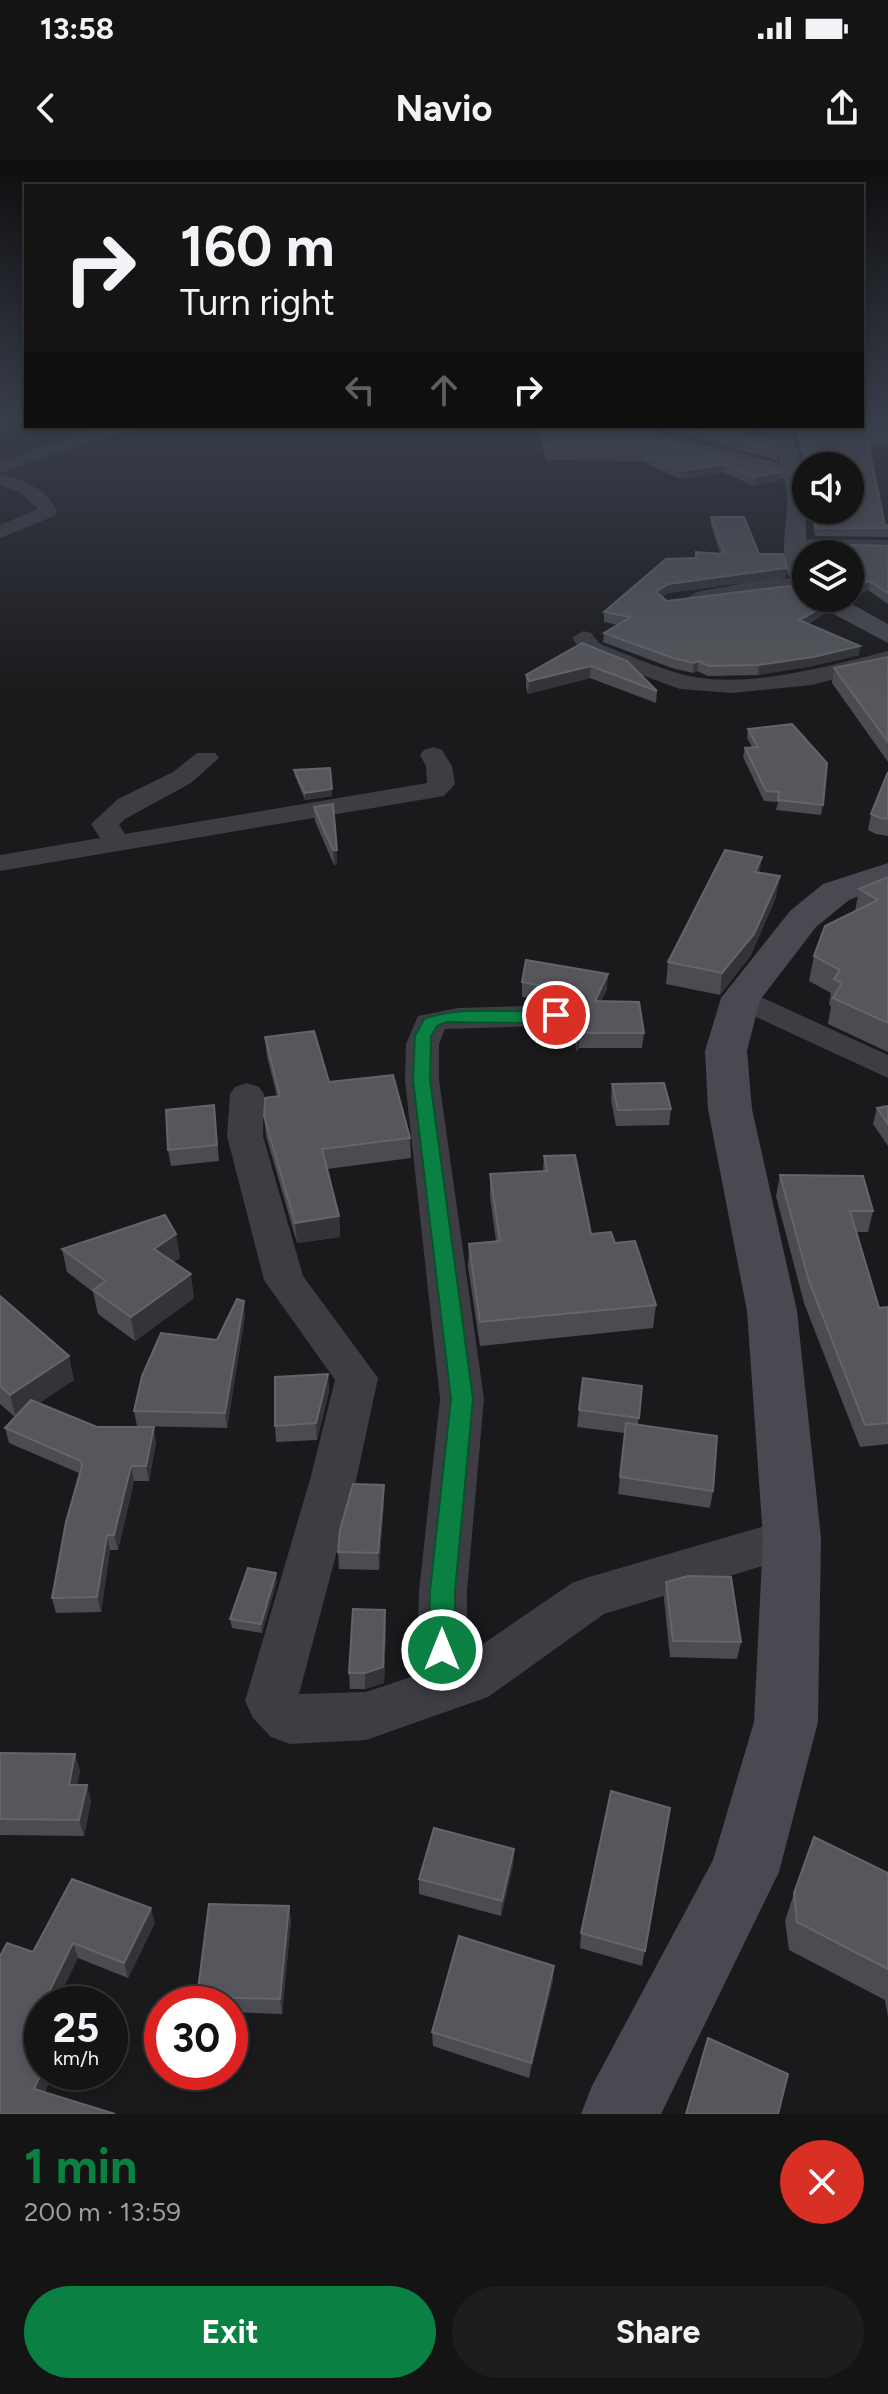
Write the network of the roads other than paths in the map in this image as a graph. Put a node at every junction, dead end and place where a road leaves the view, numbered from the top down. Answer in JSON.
{"nodes":[{"id":1,"x":48,"y":511,"type":"edge"},
{"id":2,"x":0,"y":532,"type":"edge"},
{"id":3,"x":864,"y":546,"type":"edge"},
{"id":4,"x":888,"y":546,"type":"edge"},
{"id":5,"x":792,"y":587,"type":"edge"},
{"id":6,"x":680,"y":600,"type":"edge"},
{"id":7,"x":849,"y":612,"type":"edge"},
{"id":8,"x":888,"y":635,"type":"edge"},
{"id":9,"x":583,"y":638,"type":"dead end"},
{"id":10,"x":888,"y":658,"type":"edge"},
{"id":11,"x":433,"y":755,"type":"dead end"},
{"id":12,"x":206,"y":758,"type":"dead end"},
{"id":13,"x":118,"y":844,"type":"junction"},
{"id":14,"x":0,"y":863,"type":"edge"},
{"id":15,"x":888,"y":873,"type":"edge"},
{"id":16,"x":741,"y":998,"type":"junction"},
{"id":17,"x":556,"y":1015,"type":"dead end"},
{"id":18,"x":888,"y":1068,"type":"edge"},
{"id":19,"x":247,"y":1094,"type":"dead end"},
{"id":20,"x":792,"y":1538,"type":"junction"},
{"id":21,"x":470,"y":1681,"type":"junction"},
{"id":22,"x":620,"y":2114,"type":"edge"}],
"edges":[{"from":1,"to":2,"type":"street"},
{"from":3,"to":4,"type":"street"},
{"from":5,"to":6,"type":"street"},
{"from":7,"to":8,"type":"main road"},
{"from":9,"to":10,"type":"street"},
{"from":11,"to":13,"type":"street"},
{"from":12,"to":13,"type":"street"},
{"from":13,"to":14,"type":"street"},
{"from":15,"to":16,"type":"main road"},
{"from":16,"to":18,"type":"street"},
{"from":16,"to":20,"type":"main road"},
{"from":17,"to":21,"type":"street"},
{"from":19,"to":21,"type":"street"},
{"from":20,"to":21,"type":"street"},
{"from":20,"to":22,"type":"main road"}]}
